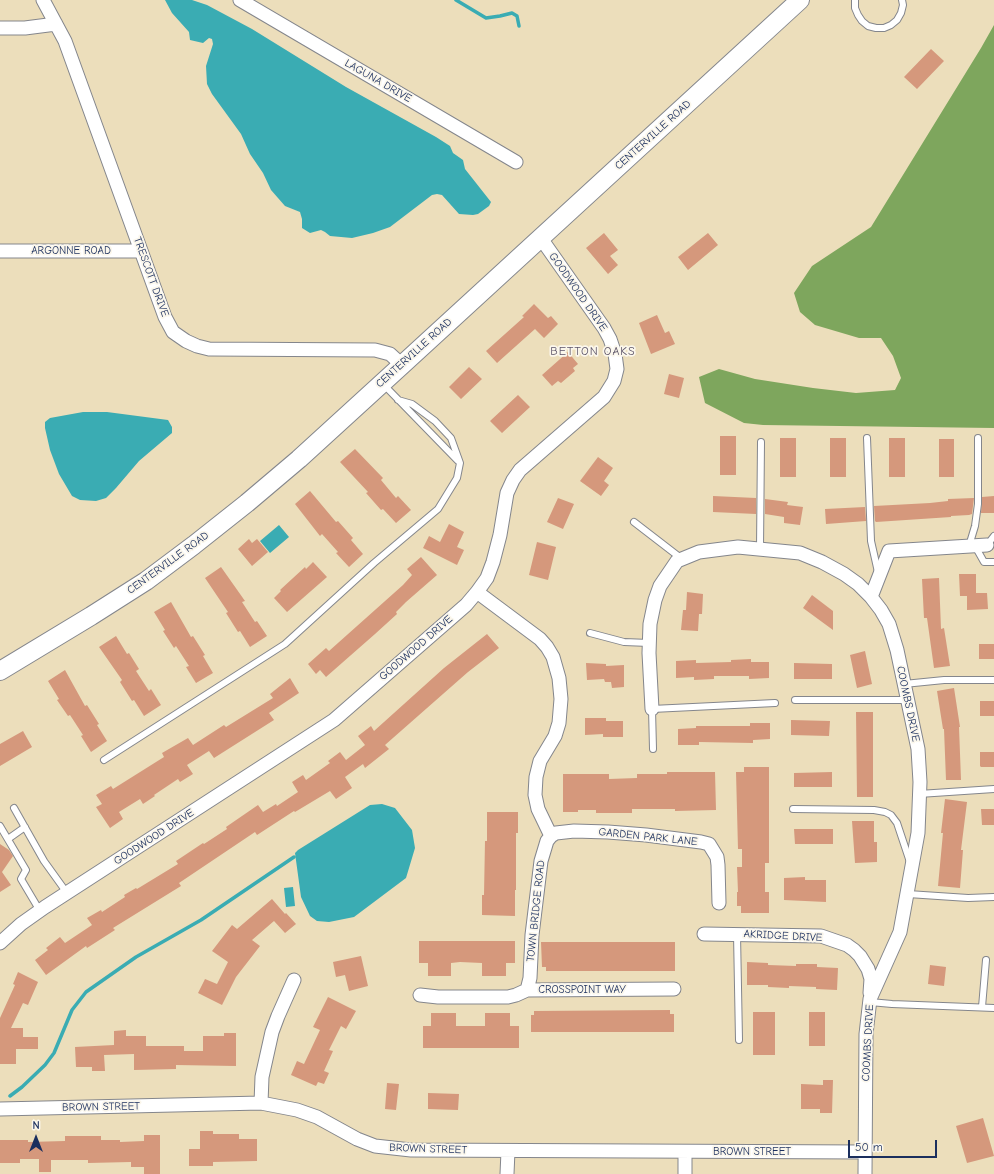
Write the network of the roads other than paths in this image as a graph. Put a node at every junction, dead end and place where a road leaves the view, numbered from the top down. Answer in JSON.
{"nodes":[{"id":1,"x":44,"y":0,"type":"edge"},
{"id":2,"x":240,"y":0,"type":"edge"},
{"id":3,"x":800,"y":0,"type":"edge"},
{"id":4,"x":855,"y":0,"type":"edge"},
{"id":5,"x":902,"y":0,"type":"edge"},
{"id":6,"x":56,"y":24,"type":"junction"},
{"id":7,"x":0,"y":28,"type":"edge"},
{"id":8,"x":516,"y":162,"type":"dead end"},
{"id":9,"x":540,"y":238,"type":"junction"},
{"id":10,"x":0,"y":251,"type":"edge"},
{"id":11,"x":141,"y":251,"type":"junction"},
{"id":12,"x":402,"y":365,"type":"junction"},
{"id":13,"x":382,"y":383,"type":"junction"},
{"id":14,"x":398,"y":400,"type":"junction"},
{"id":15,"x":868,"y":438,"type":"dead end"},
{"id":16,"x":978,"y":438,"type":"dead end"},
{"id":17,"x":761,"y":442,"type":"dead end"},
{"id":18,"x":460,"y":463,"type":"junction"},
{"id":19,"x":634,"y":522,"type":"dead end"},
{"id":20,"x":981,"y":543,"type":"edge"},
{"id":21,"x":760,"y":548,"type":"junction"},
{"id":22,"x":682,"y":559,"type":"junction"},
{"id":23,"x":994,"y":562,"type":"edge"},
{"id":24,"x":879,"y":578,"type":"junction"},
{"id":25,"x":477,"y":592,"type":"junction"},
{"id":26,"x":871,"y":597,"type":"junction"},
{"id":27,"x":590,"y":633,"type":"dead end"},
{"id":28,"x":649,"y":643,"type":"junction"},
{"id":29,"x":0,"y":671,"type":"edge"},
{"id":30,"x":994,"y":680,"type":"edge"},
{"id":31,"x":904,"y":684,"type":"junction"},
{"id":32,"x":795,"y":700,"type":"dead end"},
{"id":33,"x":907,"y":700,"type":"junction"},
{"id":34,"x":775,"y":703,"type":"dead end"},
{"id":35,"x":652,"y":709,"type":"junction"},
{"id":36,"x":653,"y":748,"type":"dead end"},
{"id":37,"x":104,"y":760,"type":"dead end"},
{"id":38,"x":994,"y":789,"type":"edge"},
{"id":39,"x":919,"y":794,"type":"junction"},
{"id":40,"x":14,"y":808,"type":"dead end"},
{"id":41,"x":793,"y":809,"type":"dead end"},
{"id":42,"x":0,"y":826,"type":"edge"},
{"id":43,"x":25,"y":827,"type":"junction"},
{"id":44,"x":551,"y":836,"type":"junction"},
{"id":45,"x":8,"y":839,"type":"junction"},
{"id":46,"x":912,"y":869,"type":"junction"},
{"id":47,"x":67,"y":893,"type":"junction"},
{"id":48,"x":908,"y":894,"type":"junction"},
{"id":49,"x":994,"y":897,"type":"edge"},
{"id":50,"x":719,"y":903,"type":"dead end"},
{"id":51,"x":40,"y":911,"type":"junction"},
{"id":52,"x":704,"y":934,"type":"dead end"},
{"id":53,"x":737,"y":934,"type":"junction"},
{"id":54,"x":0,"y":943,"type":"edge"},
{"id":55,"x":986,"y":960,"type":"dead end"},
{"id":56,"x":294,"y":980,"type":"dead end"},
{"id":57,"x":674,"y":989,"type":"dead end"},
{"id":58,"x":527,"y":990,"type":"junction"},
{"id":59,"x":420,"y":995,"type":"dead end"},
{"id":60,"x":870,"y":1001,"type":"junction"},
{"id":61,"x":982,"y":1007,"type":"junction"},
{"id":62,"x":994,"y":1008,"type":"edge"},
{"id":63,"x":739,"y":1040,"type":"dead end"},
{"id":64,"x":261,"y":1103,"type":"junction"},
{"id":65,"x":0,"y":1109,"type":"edge"},
{"id":66,"x":508,"y":1151,"type":"junction"},
{"id":67,"x":685,"y":1152,"type":"junction"},
{"id":68,"x":865,"y":1152,"type":"junction"},
{"id":69,"x":507,"y":1174,"type":"edge"},
{"id":70,"x":685,"y":1174,"type":"edge"},
{"id":71,"x":865,"y":1174,"type":"edge"}],
"edges":[{"from":1,"to":6,"type":"street","name":"TRESCOTT DRIVE"},
{"from":2,"to":8,"type":"street","name":"LAGUNA DRIVE"},
{"from":3,"to":9,"type":"main road","name":"CENTERVILLE ROAD"},
{"from":4,"to":5,"type":"lane"},
{"from":6,"to":7,"type":"street"},
{"from":6,"to":11,"type":"street","name":"TRESCOTT DRIVE"},
{"from":9,"to":12,"type":"main road","name":"CENTERVILLE ROAD"},
{"from":9,"to":25,"type":"street","name":"GOODWOOD DRIVE"},
{"from":10,"to":11,"type":"street","name":"ARGONNE ROAD"},
{"from":11,"to":12,"type":"street","name":"TRESCOTT DRIVE"},
{"from":12,"to":13,"type":"main road","name":"CENTERVILLE ROAD"},
{"from":13,"to":14,"type":"lane"},
{"from":13,"to":29,"type":"main road","name":"CENTERVILLE ROAD"},
{"from":14,"to":18,"type":"lane"},
{"from":14,"to":18,"type":"lane"},
{"from":15,"to":24,"type":"lane"},
{"from":16,"to":20,"type":"lane"},
{"from":17,"to":21,"type":"lane"},
{"from":18,"to":37,"type":"lane"},
{"from":19,"to":22,"type":"lane"},
{"from":20,"to":23,"type":"lane"},
{"from":20,"to":24,"type":"street"},
{"from":21,"to":22,"type":"street","name":"COOMBS DRIVE"},
{"from":21,"to":26,"type":"street","name":"COOMBS DRIVE"},
{"from":22,"to":28,"type":"street","name":"COOMBS DRIVE"},
{"from":24,"to":26,"type":"street"},
{"from":25,"to":44,"type":"street"},
{"from":25,"to":47,"type":"street","name":"GOODWOOD DRIVE"},
{"from":26,"to":31,"type":"street","name":"COOMBS DRIVE"},
{"from":27,"to":28,"type":"lane"},
{"from":28,"to":35,"type":"street","name":"COOMBS DRIVE"},
{"from":30,"to":31,"type":"lane"},
{"from":31,"to":33,"type":"street","name":"COOMBS DRIVE"},
{"from":32,"to":33,"type":"lane"},
{"from":33,"to":39,"type":"street","name":"COOMBS DRIVE"},
{"from":34,"to":35,"type":"lane"},
{"from":35,"to":36,"type":"lane"},
{"from":38,"to":39,"type":"lane"},
{"from":39,"to":46,"type":"street","name":"COOMBS DRIVE"},
{"from":40,"to":43,"type":"lane"},
{"from":41,"to":46,"type":"lane"},
{"from":42,"to":45,"type":"lane"},
{"from":43,"to":45,"type":"lane"},
{"from":43,"to":47,"type":"lane"},
{"from":44,"to":50,"type":"street","name":"GARDEN PARK LANE"},
{"from":44,"to":58,"type":"street","name":"TOWN BRIDGE ROAD"},
{"from":45,"to":51,"type":"lane"},
{"from":46,"to":48,"type":"street","name":"COOMBS DRIVE"},
{"from":47,"to":51,"type":"street","name":"GOODWOOD DRIVE"},
{"from":48,"to":49,"type":"lane"},
{"from":48,"to":60,"type":"street","name":"COOMBS DRIVE"},
{"from":51,"to":54,"type":"street","name":"GOODWOOD DRIVE"},
{"from":52,"to":53,"type":"street","name":"AKRIDGE DRIVE"},
{"from":53,"to":60,"type":"street","name":"AKRIDGE DRIVE"},
{"from":53,"to":63,"type":"lane"},
{"from":55,"to":61,"type":"lane"},
{"from":56,"to":64,"type":"street"},
{"from":57,"to":58,"type":"street","name":"CROSSPOINT WAY"},
{"from":58,"to":59,"type":"street","name":"CROSSPOINT WAY"},
{"from":60,"to":61,"type":"lane"},
{"from":60,"to":68,"type":"street","name":"COOMBS DRIVE"},
{"from":61,"to":62,"type":"lane"},
{"from":64,"to":65,"type":"street","name":"BROWN STREET"},
{"from":64,"to":66,"type":"street","name":"BROWN STREET"},
{"from":66,"to":67,"type":"street","name":"BROWN STREET"},
{"from":66,"to":69,"type":"street"},
{"from":67,"to":68,"type":"street","name":"BROWN STREET"},
{"from":67,"to":70,"type":"street"},
{"from":68,"to":71,"type":"street","name":"COOMBS DRIVE"}]}
